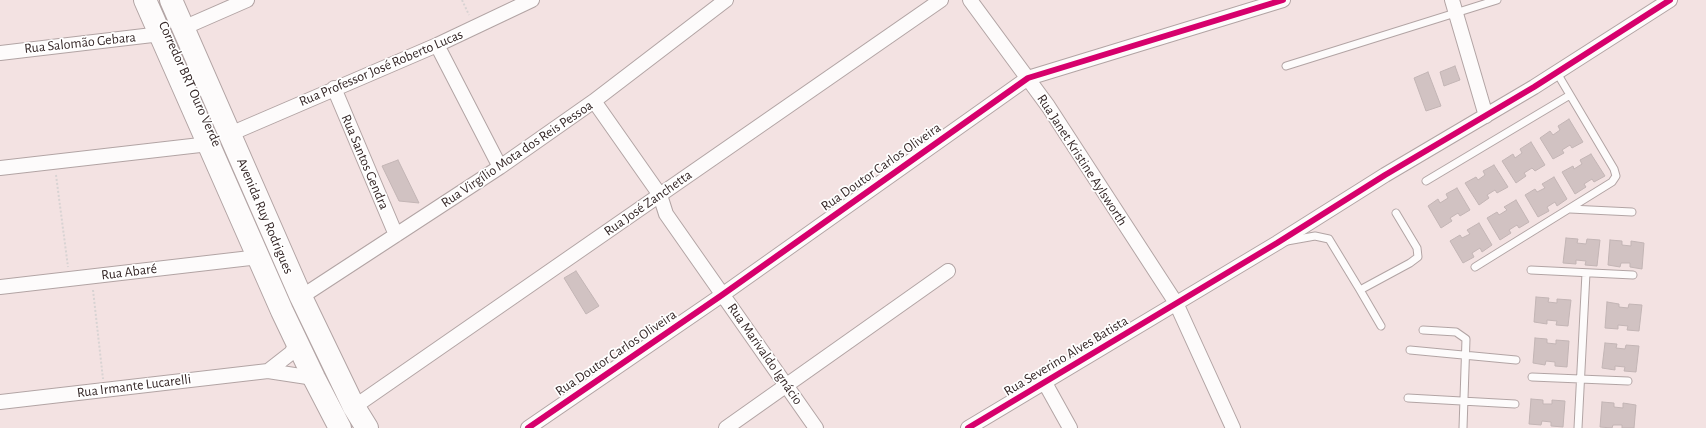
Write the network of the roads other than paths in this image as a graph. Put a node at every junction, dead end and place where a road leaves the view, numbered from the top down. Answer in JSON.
{"nodes":[{"id":1,"x":145,"y":0,"type":"edge"},
{"id":2,"x":153,"y":0,"type":"edge"},
{"id":3,"x":163,"y":0,"type":"edge"},
{"id":4,"x":171,"y":0,"type":"edge"},
{"id":5,"x":247,"y":0,"type":"edge"},
{"id":6,"x":532,"y":0,"type":"edge"},
{"id":7,"x":726,"y":0,"type":"edge"},
{"id":8,"x":941,"y":0,"type":"edge"},
{"id":9,"x":970,"y":0,"type":"edge"},
{"id":10,"x":1283,"y":0,"type":"edge"},
{"id":11,"x":1497,"y":0,"type":"edge"},
{"id":12,"x":1670,"y":0,"type":"edge"},
{"id":13,"x":1453,"y":6,"type":"edge"},
{"id":14,"x":183,"y":28,"type":"junction"},
{"id":15,"x":161,"y":34,"type":"junction"},
{"id":16,"x":437,"y":45,"type":"junction"},
{"id":17,"x":0,"y":52,"type":"edge"},
{"id":18,"x":1286,"y":66,"type":"dead end"},
{"id":19,"x":1557,"y":73,"type":"junction"},
{"id":20,"x":1028,"y":78,"type":"junction"},
{"id":21,"x":334,"y":88,"type":"junction"},
{"id":22,"x":1570,"y":95,"type":"junction"},
{"id":23,"x":594,"y":102,"type":"junction"},
{"id":24,"x":1486,"y":116,"type":"junction"},
{"id":25,"x":230,"y":134,"type":"junction"},
{"id":26,"x":209,"y":144,"type":"junction"},
{"id":27,"x":500,"y":167,"type":"junction"},
{"id":28,"x":0,"y":168,"type":"edge"},
{"id":29,"x":1426,"y":181,"type":"dead end"},
{"id":30,"x":660,"y":195,"type":"junction"},
{"id":31,"x":1570,"y":209,"type":"junction"},
{"id":32,"x":1632,"y":212,"type":"dead end"},
{"id":33,"x":1396,"y":213,"type":"dead end"},
{"id":34,"x":396,"y":236,"type":"junction"},
{"id":35,"x":1277,"y":243,"type":"junction"},
{"id":36,"x":259,"y":257,"type":"junction"},
{"id":37,"x":1475,"y":267,"type":"dead end"},
{"id":38,"x":1531,"y":270,"type":"dead end"},
{"id":39,"x":948,"y":271,"type":"dead end"},
{"id":40,"x":1586,"y":273,"type":"junction"},
{"id":41,"x":1633,"y":275,"type":"dead end"},
{"id":42,"x":0,"y":287,"type":"edge"},
{"id":43,"x":1360,"y":290,"type":"junction"},
{"id":44,"x":722,"y":295,"type":"junction"},
{"id":45,"x":1176,"y":303,"type":"junction"},
{"id":46,"x":292,"y":304,"type":"junction"},
{"id":47,"x":1380,"y":326,"type":"dead end"},
{"id":48,"x":1423,"y":330,"type":"dead end"},
{"id":49,"x":307,"y":339,"type":"junction"},
{"id":50,"x":1410,"y":350,"type":"dead end"},
{"id":51,"x":1466,"y":355,"type":"junction"},
{"id":52,"x":1516,"y":360,"type":"dead end"},
{"id":53,"x":268,"y":371,"type":"junction"},
{"id":54,"x":1532,"y":377,"type":"dead end"},
{"id":55,"x":314,"y":378,"type":"junction"},
{"id":56,"x":1581,"y":379,"type":"junction"},
{"id":57,"x":1628,"y":381,"type":"dead end"},
{"id":58,"x":1045,"y":383,"type":"junction"},
{"id":59,"x":787,"y":385,"type":"junction"},
{"id":60,"x":1408,"y":398,"type":"dead end"},
{"id":61,"x":1464,"y":401,"type":"junction"},
{"id":62,"x":0,"y":402,"type":"edge"},
{"id":63,"x":1516,"y":404,"type":"dead end"},
{"id":64,"x":354,"y":406,"type":"junction"},
{"id":65,"x":340,"y":428,"type":"edge"},
{"id":66,"x":348,"y":428,"type":"edge"},
{"id":67,"x":359,"y":428,"type":"edge"},
{"id":68,"x":367,"y":428,"type":"edge"},
{"id":69,"x":528,"y":428,"type":"edge"},
{"id":70,"x":726,"y":428,"type":"edge"},
{"id":71,"x":816,"y":428,"type":"edge"},
{"id":72,"x":968,"y":428,"type":"edge"},
{"id":73,"x":1070,"y":428,"type":"edge"},
{"id":74,"x":1233,"y":428,"type":"edge"},
{"id":75,"x":1463,"y":428,"type":"edge"},
{"id":76,"x":1578,"y":428,"type":"edge"}],
"edges":[{"from":1,"to":15,"type":"main road","name":"Avenida Ruy Rodrigues"},
{"from":2,"to":46,"type":"lane","name":"Corredor BRT Ouro Verde"},
{"from":3,"to":46,"type":"lane","name":"Corredor BRT Ouro Verde"},
{"from":4,"to":14,"type":"main road","name":"Avenida Ruy Rodrigues"},
{"from":5,"to":14,"type":"street"},
{"from":6,"to":16,"type":"street","name":"Rua Professor José Roberto Lucas"},
{"from":7,"to":23,"type":"street","name":"Rua Virgílio Mota dos Reis Pessoa"},
{"from":8,"to":30,"type":"street","name":"Rua José Zanchetta"},
{"from":9,"to":20,"type":"street","name":"Rua Janet Kristine Aylsworth"},
{"from":10,"to":20,"type":"street","name":"Rua Doutor Carlos Oliveira"},
{"from":11,"to":13,"type":"lane"},
{"from":12,"to":19,"type":"street","name":"Rua Severino Alves Batista"},
{"from":13,"to":18,"type":"lane"},
{"from":13,"to":24,"type":"street"},
{"from":14,"to":25,"type":"main road","name":"Avenida Ruy Rodrigues"},
{"from":15,"to":17,"type":"street","name":"Rua Salomão Gebara"},
{"from":15,"to":26,"type":"main road","name":"Avenida Ruy Rodrigues"},
{"from":16,"to":21,"type":"street","name":"Rua Professor José Roberto Lucas"},
{"from":16,"to":27,"type":"street"},
{"from":19,"to":22,"type":"lane"},
{"from":19,"to":24,"type":"street","name":"Rua Severino Alves Batista"},
{"from":20,"to":44,"type":"street","name":"Rua Doutor Carlos Oliveira"},
{"from":20,"to":45,"type":"street","name":"Rua Janet Kristine Aylsworth"},
{"from":21,"to":25,"type":"street","name":"Rua Professor José Roberto Lucas"},
{"from":21,"to":34,"type":"street","name":"Rua Santos Gendra"},
{"from":22,"to":29,"type":"lane"},
{"from":22,"to":31,"type":"lane"},
{"from":23,"to":27,"type":"street","name":"Rua Virgílio Mota dos Reis Pessoa"},
{"from":23,"to":30,"type":"street","name":"Rua Marivaldo Ignácio"},
{"from":24,"to":35,"type":"street","name":"Rua Severino Alves Batista"},
{"from":25,"to":46,"type":"main road","name":"Avenida Ruy Rodrigues"},
{"from":26,"to":28,"type":"street"},
{"from":26,"to":36,"type":"main road","name":"Avenida Ruy Rodrigues"},
{"from":27,"to":34,"type":"street","name":"Rua Virgílio Mota dos Reis Pessoa"},
{"from":30,"to":44,"type":"street","name":"Rua Marivaldo Ignácio"},
{"from":30,"to":64,"type":"street","name":"Rua José Zanchetta"},
{"from":31,"to":32,"type":"lane"},
{"from":31,"to":37,"type":"lane"},
{"from":33,"to":43,"type":"lane"},
{"from":34,"to":46,"type":"street","name":"Rua Virgílio Mota dos Reis Pessoa"},
{"from":35,"to":43,"type":"lane"},
{"from":35,"to":45,"type":"street","name":"Rua Severino Alves Batista"},
{"from":36,"to":42,"type":"street","name":"Rua Abaré"},
{"from":36,"to":46,"type":"main road","name":"Avenida Ruy Rodrigues"},
{"from":38,"to":40,"type":"lane"},
{"from":39,"to":59,"type":"street"},
{"from":40,"to":41,"type":"lane"},
{"from":40,"to":56,"type":"lane"},
{"from":43,"to":47,"type":"lane"},
{"from":44,"to":59,"type":"street","name":"Rua Marivaldo Ignácio"},
{"from":44,"to":69,"type":"street","name":"Rua Doutor Carlos Oliveira"},
{"from":45,"to":58,"type":"street","name":"Rua Severino Alves Batista"},
{"from":45,"to":74,"type":"street","name":"Rua Janet Kristine Aylsworth"},
{"from":46,"to":49,"type":"main road","name":"Avenida Ruy Rodrigues"},
{"from":46,"to":64,"type":"main road","name":"Avenida Ruy Rodrigues"},
{"from":46,"to":66,"type":"lane","name":"Corredor BRT Ouro Verde"},
{"from":48,"to":51,"type":"lane"},
{"from":49,"to":53,"type":"street"},
{"from":49,"to":55,"type":"main road","name":"Avenida Ruy Rodrigues"},
{"from":49,"to":67,"type":"lane"},
{"from":50,"to":51,"type":"lane"},
{"from":51,"to":52,"type":"lane"},
{"from":51,"to":61,"type":"lane"},
{"from":53,"to":55,"type":"street","name":"Rua Irmante Lucarelli"},
{"from":53,"to":62,"type":"street","name":"Rua Irmante Lucarelli"},
{"from":54,"to":56,"type":"lane"},
{"from":55,"to":65,"type":"main road","name":"Avenida Ruy Rodrigues"},
{"from":56,"to":57,"type":"lane"},
{"from":56,"to":76,"type":"lane"},
{"from":58,"to":72,"type":"street","name":"Rua Severino Alves Batista"},
{"from":58,"to":73,"type":"street"},
{"from":59,"to":70,"type":"street"},
{"from":59,"to":71,"type":"street","name":"Rua Marivaldo Ignácio"},
{"from":60,"to":61,"type":"lane"},
{"from":61,"to":63,"type":"lane"},
{"from":61,"to":75,"type":"lane"},
{"from":64,"to":68,"type":"main road","name":"Avenida Ruy Rodrigues"}]}
